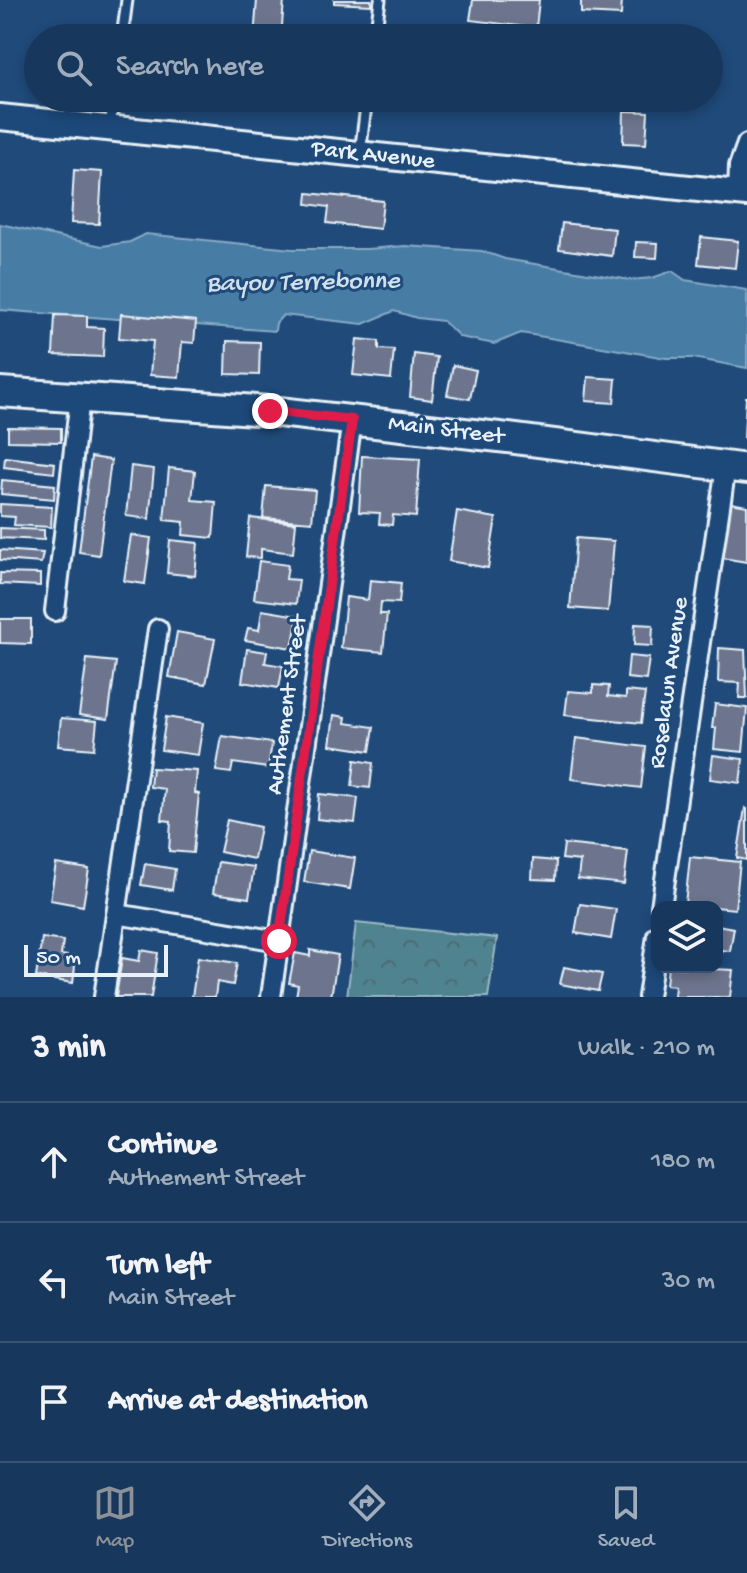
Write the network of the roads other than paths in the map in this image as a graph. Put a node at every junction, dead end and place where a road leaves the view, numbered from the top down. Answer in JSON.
{"nodes":[{"id":1,"x":127,"y":0,"type":"edge"},
{"id":2,"x":380,"y":0,"type":"edge"},
{"id":3,"x":124,"y":24,"type":"edge"},
{"id":4,"x":377,"y":24,"type":"edge"},
{"id":5,"x":112,"y":112,"type":"edge"},
{"id":6,"x":365,"y":112,"type":"edge"},
{"id":7,"x":0,"y":117,"type":"edge"},
{"id":8,"x":110,"y":129,"type":"junction"},
{"id":9,"x":747,"y":144,"type":"edge"},
{"id":10,"x":360,"y":154,"type":"junction"},
{"id":11,"x":742,"y":193,"type":"edge"},
{"id":12,"x":0,"y":392,"type":"edge"},
{"id":13,"x":80,"y":398,"type":"junction"},
{"id":14,"x":352,"y":420,"type":"junction"},
{"id":15,"x":737,"y":468,"type":"edge"},
{"id":16,"x":55,"y":611,"type":"dead end"},
{"id":17,"x":158,"y":629,"type":"dead end"},
{"id":18,"x":662,"y":901,"type":"edge"},
{"id":19,"x":116,"y":914,"type":"junction"},
{"id":20,"x":279,"y":941,"type":"junction"},
{"id":21,"x":652,"y":973,"type":"edge"},
{"id":22,"x":104,"y":997,"type":"edge"},
{"id":23,"x":271,"y":997,"type":"edge"},
{"id":24,"x":648,"y":997,"type":"edge"}],
"edges":[{"from":1,"to":3,"type":"lane"},
{"from":2,"to":4,"type":"lane"},
{"from":5,"to":8,"type":"lane"},
{"from":6,"to":10,"type":"lane"},
{"from":7,"to":8,"type":"main road","name":"Park Avenue"},
{"from":8,"to":10,"type":"main road","name":"Park Avenue"},
{"from":9,"to":11,"type":"street"},
{"from":10,"to":11,"type":"main road","name":"Park Avenue"},
{"from":12,"to":13,"type":"main road","name":"Main Street"},
{"from":13,"to":14,"type":"main road","name":"Main Street"},
{"from":13,"to":16,"type":"street"},
{"from":14,"to":15,"type":"main road","name":"Main Street"},
{"from":14,"to":20,"type":"street","name":"Authement Street"},
{"from":15,"to":18,"type":"street","name":"Roselawn Avenue"},
{"from":17,"to":19,"type":"street"},
{"from":19,"to":20,"type":"street"},
{"from":19,"to":22,"type":"street"},
{"from":20,"to":23,"type":"street","name":"Authement Street"},
{"from":21,"to":24,"type":"street"}]}
